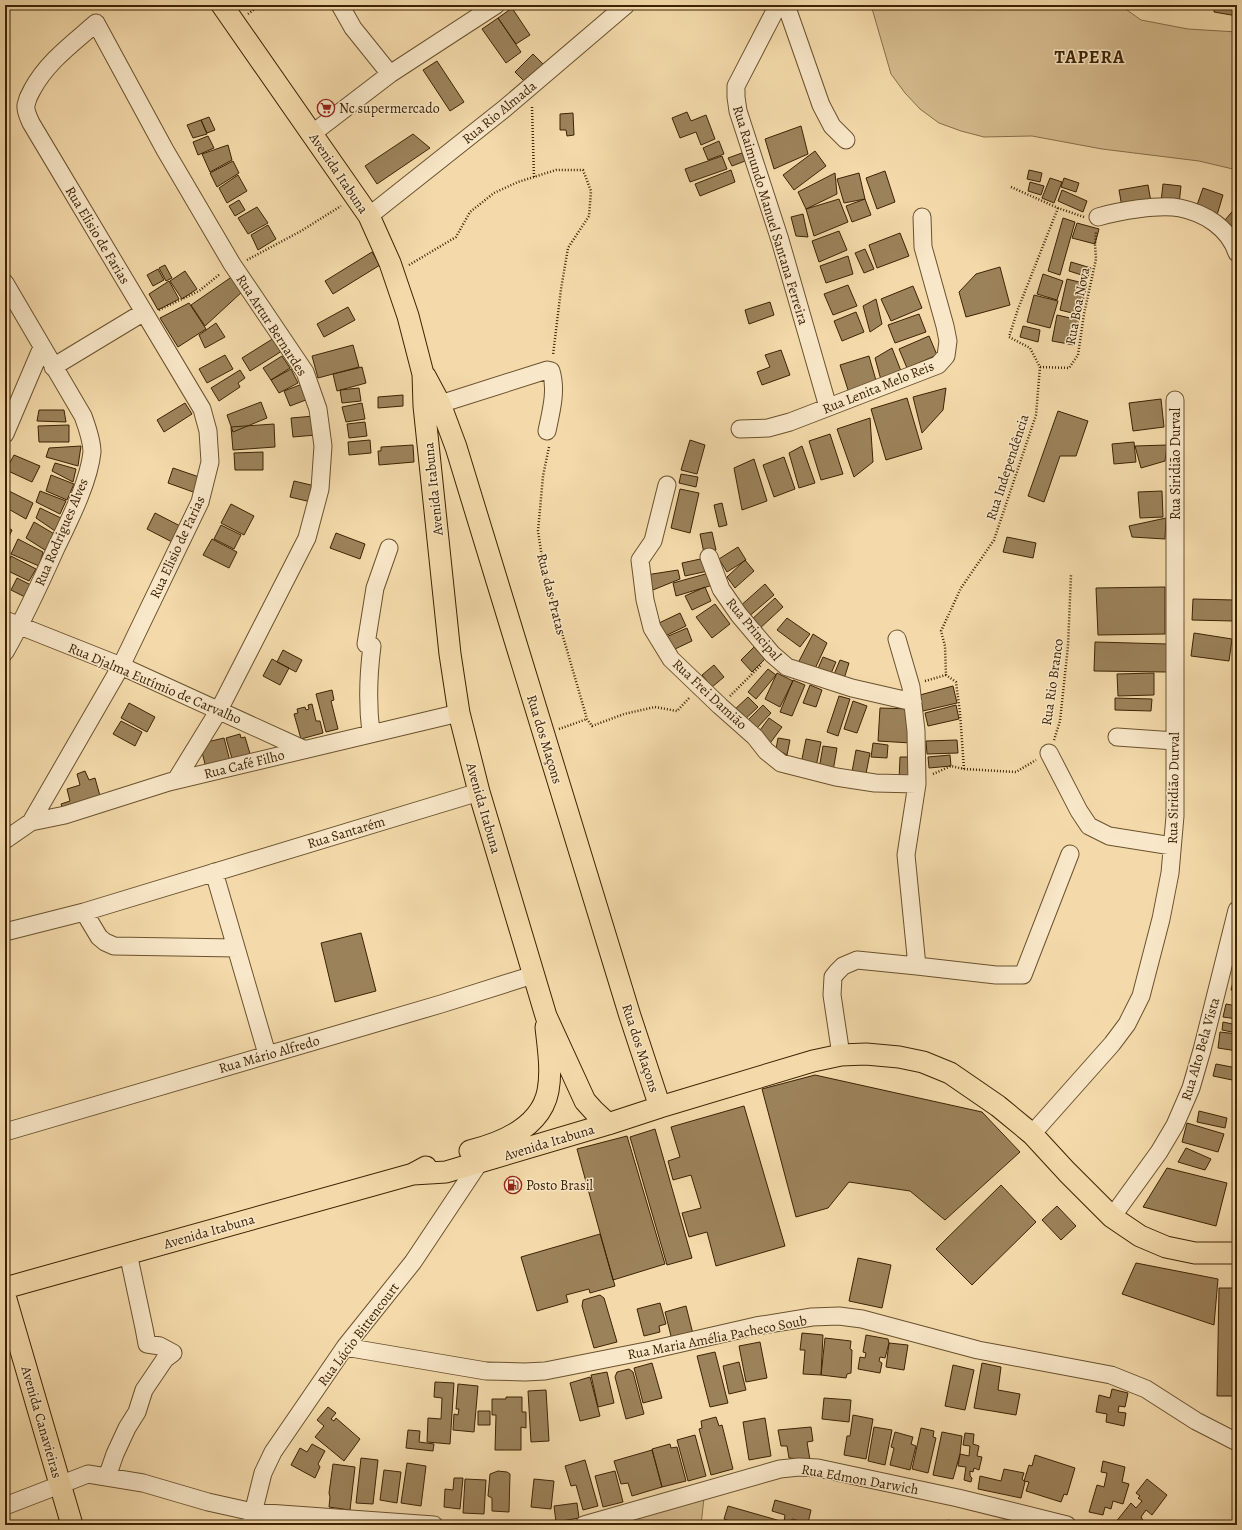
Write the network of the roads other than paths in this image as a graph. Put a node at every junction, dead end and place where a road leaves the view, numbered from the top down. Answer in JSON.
{"nodes":[{"id":1,"x":222,"y":5,"type":"edge"},
{"id":2,"x":340,"y":5,"type":"edge"},
{"id":3,"x":496,"y":5,"type":"edge"},
{"id":4,"x":626,"y":5,"type":"edge"},
{"id":5,"x":778,"y":5,"type":"edge"},
{"id":6,"x":786,"y":5,"type":"edge"},
{"id":7,"x":96,"y":23,"type":"joint"},
{"id":8,"x":390,"y":74,"type":"junction"},
{"id":9,"x":313,"y":133,"type":"junction"},
{"id":10,"x":846,"y":140,"type":"dead end"},
{"id":11,"x":369,"y":216,"type":"junction"},
{"id":12,"x":922,"y":217,"type":"dead end"},
{"id":13,"x":1098,"y":217,"type":"road end"},
{"id":14,"x":1237,"y":253,"type":"edge"},
{"id":15,"x":5,"y":283,"type":"edge"},
{"id":16,"x":145,"y":314,"type":"junction"},
{"id":17,"x":42,"y":347,"type":"junction"},
{"id":18,"x":53,"y":367,"type":"junction"},
{"id":19,"x":423,"y":374,"type":"junction"},
{"id":20,"x":1175,"y":400,"type":"dead end"},
{"id":21,"x":440,"y":404,"type":"junction"},
{"id":22,"x":828,"y":407,"type":"junction"},
{"id":23,"x":740,"y":430,"type":"dead end"},
{"id":24,"x":547,"y":431,"type":"road end"},
{"id":25,"x":5,"y":434,"type":"edge"},
{"id":26,"x":667,"y":485,"type":"dead end"},
{"id":27,"x":468,"y":486,"type":"junction"},
{"id":28,"x":434,"y":491,"type":"junction"},
{"id":29,"x":389,"y":548,"type":"dead end"},
{"id":30,"x":709,"y":557,"type":"dead end"},
{"id":31,"x":12,"y":623,"type":"edge"},
{"id":32,"x":897,"y":639,"type":"dead end"},
{"id":33,"x":5,"y":652,"type":"edge"},
{"id":34,"x":121,"y":666,"type":"junction"},
{"id":35,"x":912,"y":694,"type":"junction"},
{"id":36,"x":219,"y":710,"type":"junction"},
{"id":37,"x":459,"y":713,"type":"junction"},
{"id":38,"x":371,"y":734,"type":"junction"},
{"id":39,"x":1117,"y":737,"type":"dead end"},
{"id":40,"x":1175,"y":742,"type":"junction"},
{"id":41,"x":303,"y":749,"type":"junction"},
{"id":42,"x":1049,"y":753,"type":"road end"},
{"id":43,"x":176,"y":780,"type":"junction"},
{"id":44,"x":917,"y":784,"type":"junction"},
{"id":45,"x":479,"y":792,"type":"junction"},
{"id":46,"x":31,"y":822,"type":"junction"},
{"id":47,"x":5,"y":840,"type":"edge"},
{"id":48,"x":1172,"y":846,"type":"junction"},
{"id":49,"x":1070,"y":854,"type":"dead end"},
{"id":50,"x":214,"y":872,"type":"junction"},
{"id":51,"x":1237,"y":910,"type":"edge"},
{"id":52,"x":84,"y":912,"type":"junction"},
{"id":53,"x":5,"y":932,"type":"edge"},
{"id":54,"x":236,"y":948,"type":"junction"},
{"id":55,"x":917,"y":966,"type":"junction"},
{"id":56,"x":533,"y":975,"type":"junction"},
{"id":57,"x":546,"y":1016,"type":"junction"},
{"id":58,"x":267,"y":1054,"type":"junction"},
{"id":59,"x":841,"y":1055,"type":"junction"},
{"id":60,"x":660,"y":1106,"type":"junction"},
{"id":61,"x":608,"y":1124,"type":"junction"},
{"id":62,"x":5,"y":1132,"type":"edge"},
{"id":63,"x":1032,"y":1134,"type":"junction"},
{"id":64,"x":479,"y":1163,"type":"junction"},
{"id":65,"x":413,"y":1174,"type":"junction"},
{"id":66,"x":1112,"y":1217,"type":"junction"},
{"id":67,"x":128,"y":1253,"type":"junction"},
{"id":68,"x":1237,"y":1253,"type":"edge"},
{"id":69,"x":5,"y":1288,"type":"edge"},
{"id":70,"x":5,"y":1296,"type":"edge"},
{"id":71,"x":345,"y":1347,"type":"junction"},
{"id":72,"x":1237,"y":1442,"type":"edge"},
{"id":73,"x":107,"y":1477,"type":"junction"},
{"id":74,"x":60,"y":1485,"type":"junction"},
{"id":75,"x":5,"y":1506,"type":"edge"},
{"id":76,"x":251,"y":1519,"type":"edge"},
{"id":77,"x":72,"y":1525,"type":"edge"},
{"id":78,"x":434,"y":1525,"type":"edge"},
{"id":79,"x":584,"y":1525,"type":"edge"},
{"id":80,"x":1067,"y":1525,"type":"edge"}],
"edges":[{"from":1,"to":9,"type":"main road","name":"Avenida Itabuna"},
{"from":2,"to":8,"type":"street"},
{"from":3,"to":8,"type":"street"},
{"from":4,"to":11,"type":"street","name":"Rua Rio Almada"},
{"from":5,"to":22,"type":"street","name":"Rua Raimundo Manuel Santana Ferreira"},
{"from":6,"to":10,"type":"street"},
{"from":7,"to":16,"type":"street","name":"Rua Elisio de Farias"},
{"from":7,"to":36,"type":"street","name":"Rua Artur Bernardes"},
{"from":8,"to":9,"type":"street"},
{"from":9,"to":11,"type":"main road","name":"Avenida Itabuna"},
{"from":11,"to":19,"type":"main road","name":"Avenida Itabuna"},
{"from":12,"to":22,"type":"street","name":"Rua Lenita Melo Reis"},
{"from":13,"to":14,"type":"street"},
{"from":15,"to":17,"type":"street","name":"Rua Rodrigues Alves"},
{"from":16,"to":18,"type":"street"},
{"from":16,"to":34,"type":"street","name":"Rua Elisio de Farias"},
{"from":17,"to":18,"type":"street","name":"Rua Rodrigues Alves"},
{"from":17,"to":25,"type":"street"},
{"from":18,"to":31,"type":"street","name":"Rua Rodrigues Alves"},
{"from":19,"to":21,"type":"main road","name":"Rua dos Maçons"},
{"from":19,"to":28,"type":"main road","name":"Avenida Itabuna"},
{"from":20,"to":40,"type":"street","name":"Rua Siridião Durval"},
{"from":21,"to":24,"type":"street"},
{"from":21,"to":27,"type":"main road","name":"Rua dos Maçons"},
{"from":22,"to":23,"type":"street","name":"Rua Lenita Melo Reis"},
{"from":26,"to":44,"type":"street","name":"Rua Frei Damião"},
{"from":27,"to":28,"type":"main road"},
{"from":27,"to":60,"type":"main road","name":"Rua dos Maçons"},
{"from":28,"to":37,"type":"main road","name":"Avenida Itabuna"},
{"from":29,"to":38,"type":"street"},
{"from":30,"to":35,"type":"street","name":"Rua Principal"},
{"from":31,"to":33,"type":"street","name":"Rua Rodrigues Alves"},
{"from":31,"to":34,"type":"street","name":"Rua Djalma Eutímio de Carvalho"},
{"from":32,"to":35,"type":"street"},
{"from":34,"to":36,"type":"street","name":"Rua Djalma Eutímio de Carvalho"},
{"from":34,"to":46,"type":"street","name":"Rua Elisio de Farias"},
{"from":35,"to":44,"type":"street"},
{"from":36,"to":41,"type":"street","name":"Rua Djalma Eutímio de Carvalho"},
{"from":36,"to":43,"type":"street","name":"Rua Artur Bernardes"},
{"from":37,"to":38,"type":"street","name":"Rua Café Filho"},
{"from":37,"to":45,"type":"main road","name":"Avenida Itabuna"},
{"from":38,"to":41,"type":"street","name":"Rua Café Filho"},
{"from":39,"to":40,"type":"street"},
{"from":40,"to":48,"type":"street","name":"Rua Siridião Durval"},
{"from":41,"to":43,"type":"street","name":"Rua Café Filho"},
{"from":42,"to":48,"type":"street"},
{"from":43,"to":46,"type":"street","name":"Rua Café Filho"},
{"from":44,"to":55,"type":"street"},
{"from":45,"to":50,"type":"street","name":"Rua Santarém"},
{"from":45,"to":56,"type":"main road","name":"Avenida Itabuna"},
{"from":46,"to":47,"type":"street"},
{"from":48,"to":63,"type":"street","name":"Rua Siridião Durval"},
{"from":49,"to":55,"type":"street"},
{"from":50,"to":52,"type":"street","name":"Rua Santarém"},
{"from":50,"to":54,"type":"street"},
{"from":51,"to":66,"type":"street","name":"Rua Alto Bela Vista"},
{"from":52,"to":53,"type":"street","name":"Rua Santarém"},
{"from":52,"to":54,"type":"street"},
{"from":54,"to":58,"type":"street"},
{"from":55,"to":59,"type":"street"},
{"from":56,"to":57,"type":"main road","name":"Avenida Itabuna"},
{"from":56,"to":58,"type":"street","name":"Rua Mário Alfredo"},
{"from":57,"to":61,"type":"main road","name":"Avenida Itabuna"},
{"from":57,"to":65,"type":"main road","name":"Avenida Itabuna"},
{"from":58,"to":62,"type":"street","name":"Rua Mário Alfredo"},
{"from":59,"to":60,"type":"main road"},
{"from":59,"to":63,"type":"main road"},
{"from":60,"to":61,"type":"main road"},
{"from":61,"to":64,"type":"main road","name":"Avenida Itabuna"},
{"from":63,"to":66,"type":"main road"},
{"from":64,"to":65,"type":"main road","name":"Avenida Itabuna"},
{"from":64,"to":71,"type":"street","name":"Rua Lúcio Bittencourt"},
{"from":65,"to":67,"type":"main road","name":"Avenida Itabuna"},
{"from":66,"to":68,"type":"main road"},
{"from":67,"to":69,"type":"main road","name":"Avenida Itabuna"},
{"from":67,"to":73,"type":"street"},
{"from":70,"to":74,"type":"main road","name":"Avenida Canavieiras"},
{"from":71,"to":72,"type":"street","name":"Rua Maria Amélia Pacheco Soub"},
{"from":71,"to":76,"type":"street","name":"Rua Lúcio Bittencourt"},
{"from":73,"to":74,"type":"street"},
{"from":73,"to":76,"type":"street"},
{"from":74,"to":75,"type":"street"},
{"from":74,"to":77,"type":"main road","name":"Avenida Canavieiras"},
{"from":76,"to":78,"type":"street"},
{"from":79,"to":80,"type":"street","name":"Rua Edmon Darwich"}]}
